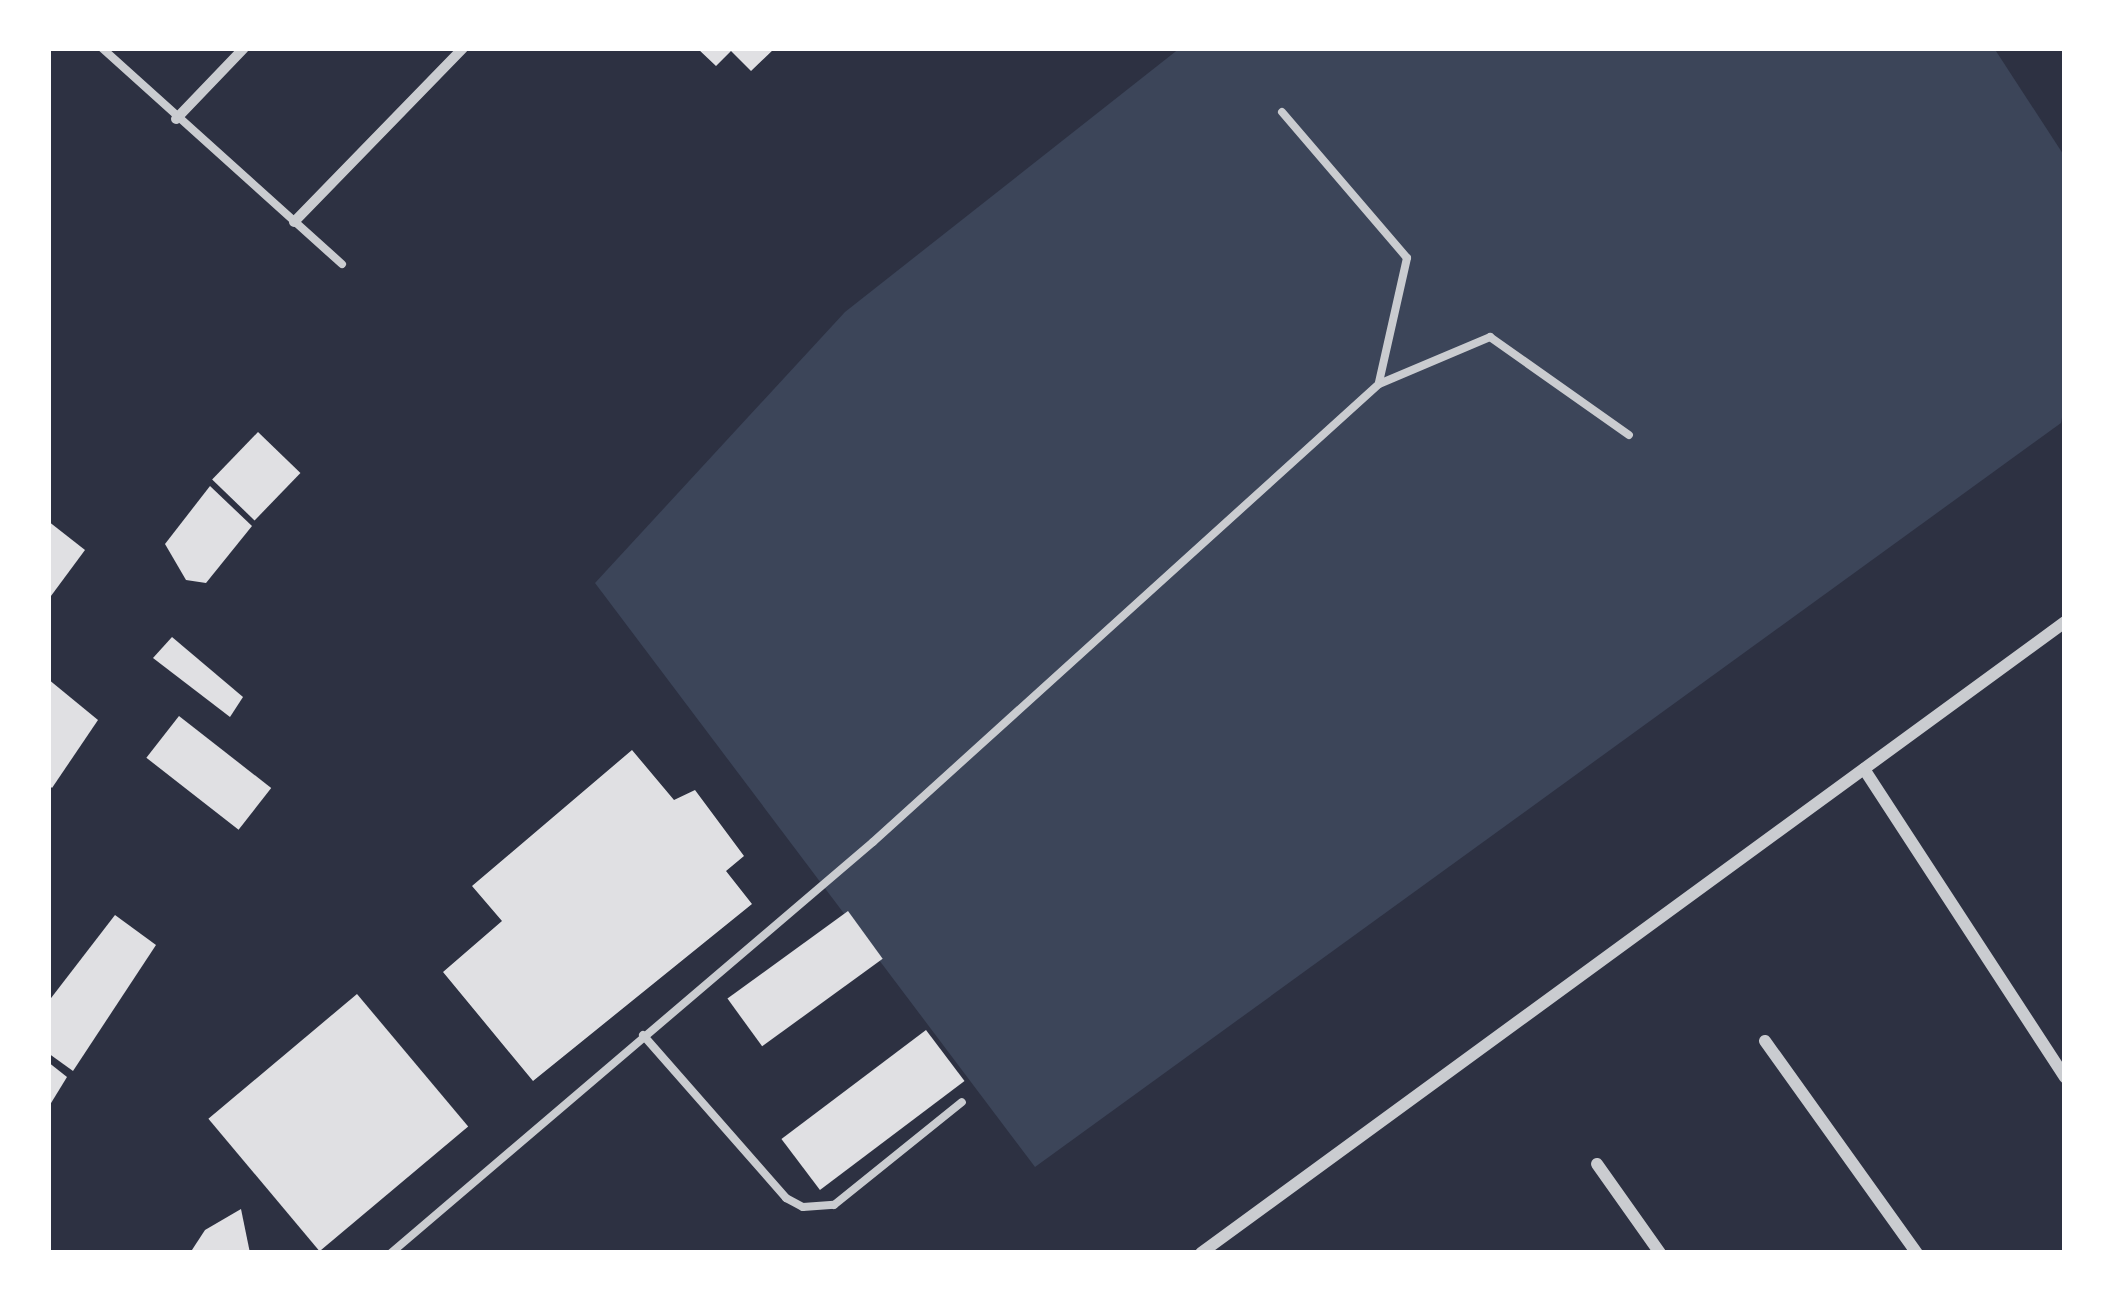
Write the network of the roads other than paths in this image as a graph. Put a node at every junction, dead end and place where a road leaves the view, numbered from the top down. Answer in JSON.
{"nodes":[{"id":1,"x":102,"y":48,"type":"edge"},
{"id":2,"x":244,"y":48,"type":"edge"},
{"id":3,"x":463,"y":48,"type":"edge"},
{"id":4,"x":1282,"y":112,"type":"dead end"},
{"id":5,"x":176,"y":119,"type":"junction"},
{"id":6,"x":294,"y":221,"type":"junction"},
{"id":7,"x":342,"y":264,"type":"dead end"},
{"id":8,"x":1379,"y":384,"type":"junction"},
{"id":9,"x":1629,"y":435,"type":"dead end"},
{"id":10,"x":2065,"y":622,"type":"edge"},
{"id":11,"x":1864,"y":769,"type":"junction"},
{"id":12,"x":643,"y":1035,"type":"junction"},
{"id":13,"x":1765,"y":1041,"type":"dead end"},
{"id":14,"x":2065,"y":1077,"type":"edge"},
{"id":15,"x":962,"y":1102,"type":"dead end"},
{"id":16,"x":1597,"y":1164,"type":"dead end"},
{"id":17,"x":392,"y":1253,"type":"edge"},
{"id":18,"x":1201,"y":1253,"type":"edge"},
{"id":19,"x":1660,"y":1253,"type":"edge"},
{"id":20,"x":1918,"y":1253,"type":"edge"}],
"edges":[{"from":1,"to":5,"type":"lane"},
{"from":2,"to":5,"type":"street"},
{"from":3,"to":6,"type":"street"},
{"from":4,"to":8,"type":"lane"},
{"from":5,"to":6,"type":"lane"},
{"from":6,"to":7,"type":"lane"},
{"from":8,"to":9,"type":"lane"},
{"from":8,"to":12,"type":"lane"},
{"from":10,"to":11,"type":"street"},
{"from":11,"to":14,"type":"street"},
{"from":11,"to":18,"type":"street"},
{"from":12,"to":15,"type":"lane"},
{"from":12,"to":17,"type":"lane"},
{"from":13,"to":20,"type":"street"},
{"from":16,"to":19,"type":"street"}]}
